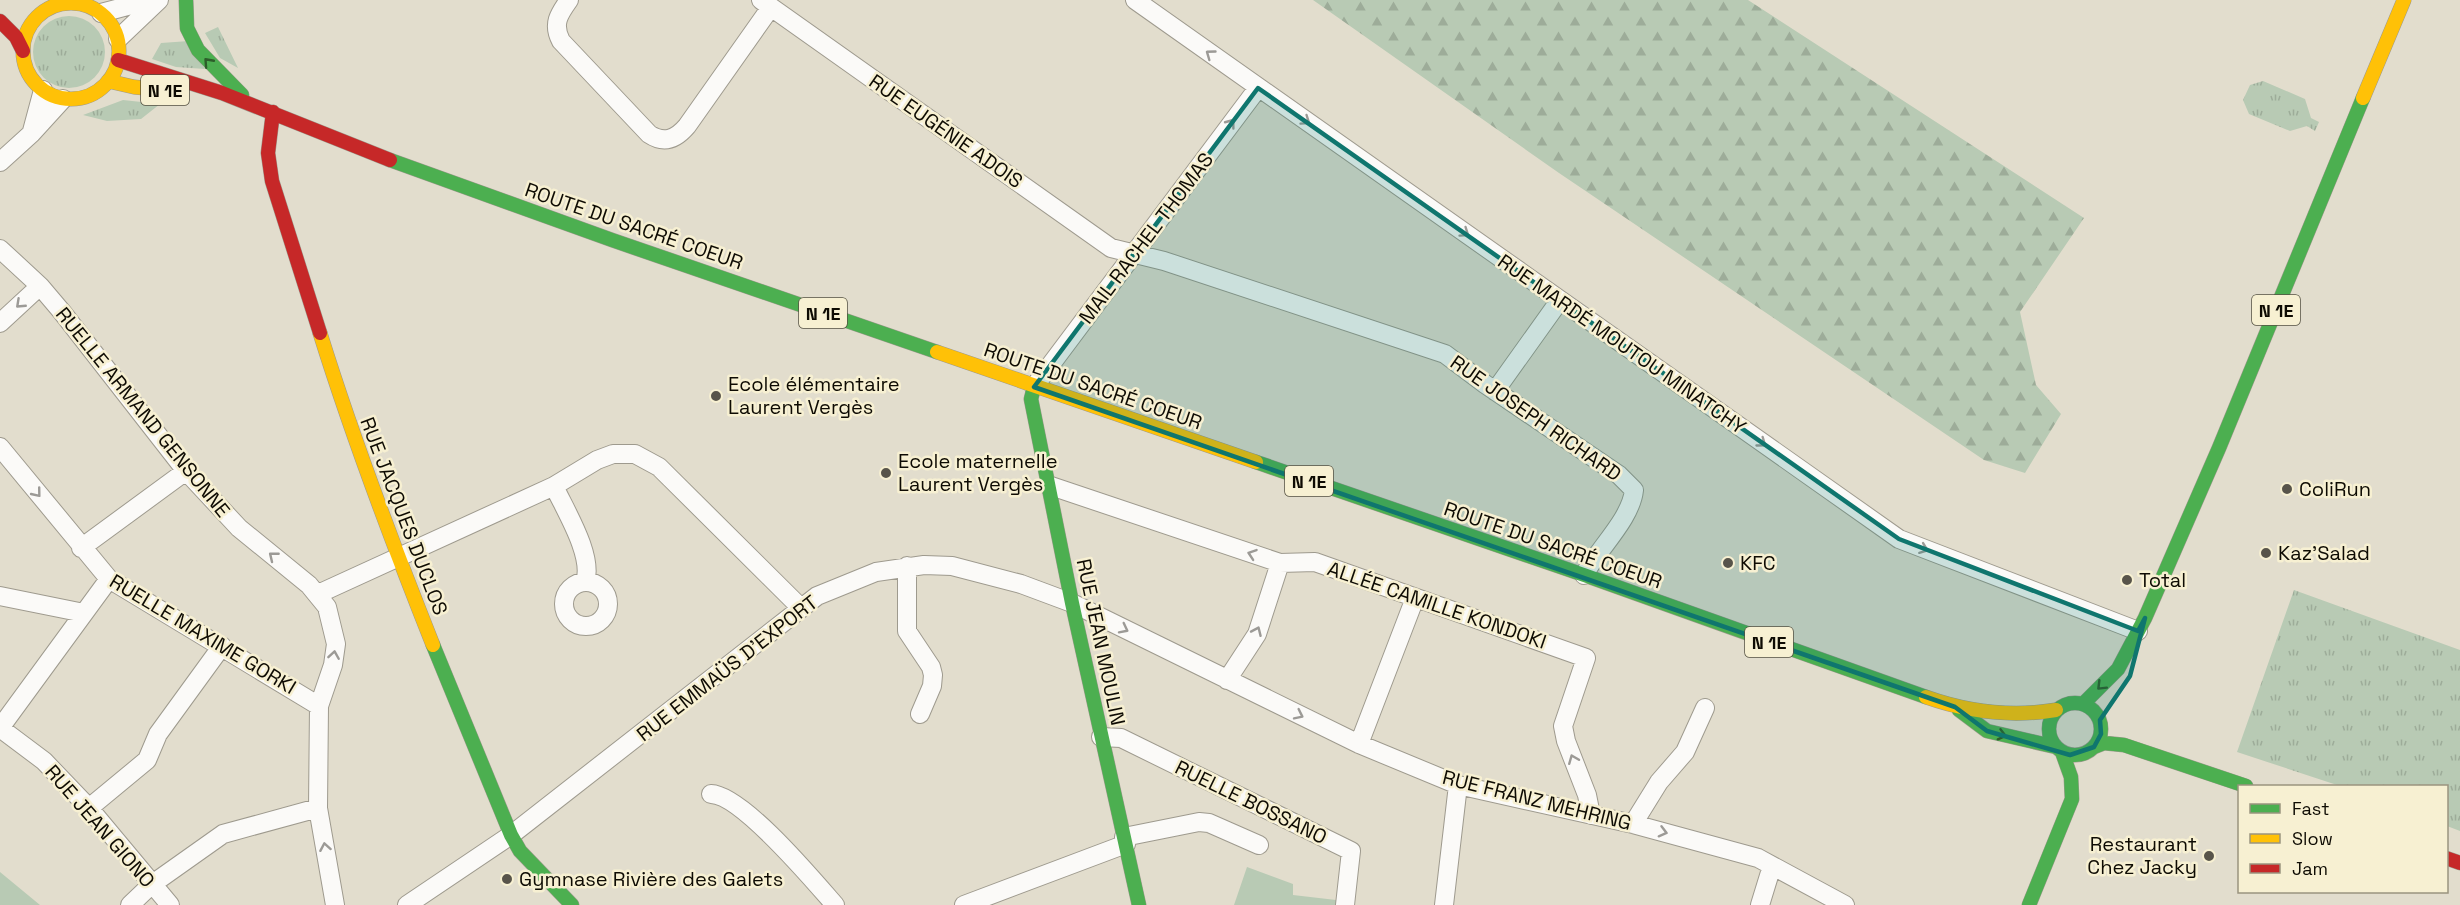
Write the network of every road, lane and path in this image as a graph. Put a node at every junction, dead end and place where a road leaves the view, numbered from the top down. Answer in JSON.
{"nodes":[{"id":1,"x":150,"y":0,"type":"edge"},
{"id":2,"x":159,"y":0,"type":"edge"},
{"id":3,"x":186,"y":0,"type":"edge"},
{"id":4,"x":569,"y":0,"type":"edge"},
{"id":5,"x":1135,"y":0,"type":"edge"},
{"id":6,"x":2404,"y":0,"type":"edge"},
{"id":7,"x":766,"y":4,"type":"edge"},
{"id":8,"x":101,"y":13,"type":"junction"},
{"id":9,"x":0,"y":21,"type":"edge"},
{"id":10,"x":118,"y":39,"type":"junction"},
{"id":11,"x":22,"y":51,"type":"junction"},
{"id":12,"x":118,"y":60,"type":"junction"},
{"id":13,"x":13,"y":71,"type":"dead end"},
{"id":14,"x":27,"y":72,"type":"junction"},
{"id":15,"x":108,"y":81,"type":"junction"},
{"id":16,"x":1258,"y":88,"type":"junction"},
{"id":17,"x":43,"y":90,"type":"junction"},
{"id":18,"x":222,"y":93,"type":"junction"},
{"id":19,"x":63,"y":99,"type":"junction"},
{"id":20,"x":250,"y":103,"type":"junction"},
{"id":21,"x":273,"y":112,"type":"junction"},
{"id":22,"x":32,"y":133,"type":"junction"},
{"id":23,"x":0,"y":162,"type":"edge"},
{"id":24,"x":0,"y":249,"type":"edge"},
{"id":25,"x":1134,"y":254,"type":"junction"},
{"id":26,"x":40,"y":286,"type":"junction"},
{"id":27,"x":1560,"y":300,"type":"junction"},
{"id":28,"x":0,"y":323,"type":"edge"},
{"id":29,"x":1034,"y":387,"type":"junction"},
{"id":30,"x":1495,"y":391,"type":"junction"},
{"id":31,"x":0,"y":447,"type":"edge"},
{"id":32,"x":186,"y":471,"type":"junction"},
{"id":33,"x":1048,"y":485,"type":"junction"},
{"id":34,"x":554,"y":486,"type":"junction"},
{"id":35,"x":81,"y":548,"type":"junction"},
{"id":36,"x":398,"y":558,"type":"junction"},
{"id":37,"x":1280,"y":563,"type":"junction"},
{"id":38,"x":907,"y":566,"type":"junction"},
{"id":39,"x":1584,"y":575,"type":"junction"},
{"id":40,"x":109,"y":579,"type":"junction"},
{"id":41,"x":585,"y":582,"type":"dead end"},
{"id":42,"x":318,"y":594,"type":"junction"},
{"id":43,"x":0,"y":596,"type":"edge"},
{"id":44,"x":1415,"y":598,"type":"junction"},
{"id":45,"x":1072,"y":603,"type":"junction"},
{"id":46,"x":801,"y":608,"type":"junction"},
{"id":47,"x":84,"y":613,"type":"junction"},
{"id":48,"x":2142,"y":625,"type":"junction"},
{"id":49,"x":222,"y":646,"type":"junction"},
{"id":50,"x":2130,"y":676,"type":"dead end"},
{"id":51,"x":1227,"y":680,"type":"junction"},
{"id":52,"x":2083,"y":704,"type":"junction"},
{"id":53,"x":319,"y":706,"type":"junction"},
{"id":54,"x":1955,"y":707,"type":"junction"},
{"id":55,"x":1705,"y":708,"type":"dead end"},
{"id":56,"x":2056,"y":710,"type":"junction"},
{"id":57,"x":920,"y":714,"type":"dead end"},
{"id":58,"x":2103,"y":719,"type":"junction"},
{"id":59,"x":2,"y":733,"type":"edge"},
{"id":60,"x":1101,"y":737,"type":"junction"},
{"id":61,"x":1359,"y":744,"type":"junction"},
{"id":62,"x":2059,"y":749,"type":"junction"},
{"id":63,"x":2162,"y":756,"type":"junction"},
{"id":64,"x":2088,"y":759,"type":"junction"},
{"id":65,"x":1458,"y":785,"type":"junction"},
{"id":66,"x":2243,"y":785,"type":"edge"},
{"id":67,"x":711,"y":794,"type":"dead end"},
{"id":68,"x":2072,"y":799,"type":"junction"},
{"id":69,"x":89,"y":808,"type":"junction"},
{"id":70,"x":318,"y":808,"type":"junction"},
{"id":71,"x":1591,"y":814,"type":"junction"},
{"id":72,"x":1633,"y":824,"type":"junction"},
{"id":73,"x":511,"y":835,"type":"junction"},
{"id":74,"x":1125,"y":841,"type":"junction"},
{"id":75,"x":1259,"y":845,"type":"dead end"},
{"id":76,"x":1772,"y":866,"type":"junction"},
{"id":77,"x":151,"y":885,"type":"junction"},
{"id":78,"x":130,"y":905,"type":"edge"},
{"id":79,"x":170,"y":905,"type":"edge"},
{"id":80,"x":335,"y":905,"type":"edge"},
{"id":81,"x":407,"y":905,"type":"edge"},
{"id":82,"x":572,"y":905,"type":"edge"},
{"id":83,"x":835,"y":905,"type":"edge"},
{"id":84,"x":964,"y":905,"type":"edge"},
{"id":85,"x":1139,"y":905,"type":"edge"},
{"id":86,"x":1345,"y":905,"type":"edge"},
{"id":87,"x":1444,"y":905,"type":"edge"},
{"id":88,"x":1760,"y":905,"type":"edge"},
{"id":89,"x":1845,"y":905,"type":"edge"},
{"id":90,"x":2029,"y":905,"type":"edge"}],
"edges":[{"from":1,"to":8,"type":"street"},
{"from":2,"to":10,"type":"street"},
{"from":20,"to":3,"type":"main road","one_way":true},
{"from":4,"to":7,"type":"street"},
{"from":16,"to":5,"type":"street","name":"RUE MARDÉ MOUTOU MINATCHY","one_way":true},
{"from":6,"to":48,"type":"main road","number":"N 1E"},
{"from":7,"to":25,"type":"street","name":"RUE EUGÉNIE ADOIS"},
{"from":8,"to":10,"type":"main road"},
{"from":8,"to":11,"type":"main road"},
{"from":9,"to":11,"type":"main road"},
{"from":10,"to":12,"type":"main road"},
{"from":11,"to":14,"type":"main road"},
{"from":12,"to":15,"type":"main road"},
{"from":12,"to":18,"type":"main road","name":"ROUTE DU SACRÉ COEUR","number":"N 1E"},
{"from":13,"to":14,"type":"main road"},
{"from":14,"to":17,"type":"main road"},
{"from":15,"to":18,"type":"main road","name":"ROUTE DU SACRÉ COEUR","number":"N 1E"},
{"from":15,"to":19,"type":"main road"},
{"from":25,"to":16,"type":"street","name":"MAIL RACHEL THOMAS","one_way":true},
{"from":16,"to":27,"type":"street","name":"RUE MARDÉ MOUTOU MINATCHY","one_way":true},
{"from":17,"to":19,"type":"main road"},
{"from":17,"to":22,"type":"street"},
{"from":18,"to":20,"type":"main road","name":"ROUTE DU SACRÉ COEUR","number":"N 1E"},
{"from":19,"to":22,"type":"street"},
{"from":20,"to":21,"type":"main road","name":"ROUTE DU SACRÉ COEUR","number":"N 1E"},
{"from":21,"to":29,"type":"main road","name":"ROUTE DU SACRÉ COEUR","number":"N 1E"},
{"from":21,"to":36,"type":"main road","name":"RUE JACQUES DUCLOS"},
{"from":22,"to":23,"type":"street"},
{"from":24,"to":26,"type":"street","name":"RUELLE ARMAND GENSONNE"},
{"from":25,"to":29,"type":"street","name":"MAIL RACHEL THOMAS"},
{"from":25,"to":30,"type":"street","name":"RUE JOSEPH RICHARD"},
{"from":26,"to":28,"type":"street","one_way":true},
{"from":26,"to":32,"type":"street","name":"RUELLE ARMAND GENSONNE"},
{"from":27,"to":30,"type":"street"},
{"from":27,"to":48,"type":"street","name":"RUE MARDÉ MOUTOU MINATCHY","one_way":true},
{"from":29,"to":33,"type":"main road","name":"RUE JEAN MOULIN"},
{"from":29,"to":39,"type":"main road","name":"ROUTE DU SACRÉ COEUR","number":"N 1E"},
{"from":30,"to":39,"type":"street","name":"RUE JOSEPH RICHARD"},
{"from":31,"to":35,"type":"street","name":"RUELLE MAXIME GORKI","one_way":true},
{"from":32,"to":35,"type":"street"},
{"from":42,"to":32,"type":"street","name":"RUELLE ARMAND GENSONNE","one_way":true},
{"from":37,"to":33,"type":"street","name":"ALLÉE CAMILLE KONDOKI","one_way":true},
{"from":33,"to":45,"type":"main road","name":"RUE JEAN MOULIN"},
{"from":34,"to":36,"type":"street"},
{"from":34,"to":41,"type":"street"},
{"from":34,"to":46,"type":"street"},
{"from":35,"to":40,"type":"street","name":"RUELLE MAXIME GORKI"},
{"from":36,"to":42,"type":"street"},
{"from":36,"to":73,"type":"main road","name":"RUE JACQUES DUCLOS"},
{"from":37,"to":44,"type":"street","name":"ALLÉE CAMILLE KONDOKI"},
{"from":51,"to":37,"type":"street","one_way":true},
{"from":38,"to":45,"type":"street","name":"RUE EMMAÜS D'EXPORT"},
{"from":38,"to":46,"type":"street","name":"RUE EMMAÜS D'EXPORT"},
{"from":38,"to":57,"type":"street"},
{"from":39,"to":54,"type":"main road","name":"ROUTE DU SACRÉ COEUR","number":"N 1E"},
{"from":40,"to":47,"type":"street"},
{"from":40,"to":49,"type":"street","name":"RUELLE MAXIME GORKI"},
{"from":53,"to":42,"type":"street","one_way":true},
{"from":43,"to":47,"type":"street"},
{"from":44,"to":61,"type":"street"},
{"from":71,"to":44,"type":"street","name":"ALLÉE CAMILLE KONDOKI","one_way":true},
{"from":45,"to":51,"type":"street","name":"RUE FRANZ MEHRING","one_way":true},
{"from":45,"to":60,"type":"main road","name":"RUE JEAN MOULIN"},
{"from":46,"to":73,"type":"street","name":"RUE EMMAÜS D'EXPORT"},
{"from":47,"to":59,"type":"street"},
{"from":48,"to":50,"type":"main road","number":"N 1E"},
{"from":48,"to":52,"type":"main road","number":"N 1E","one_way":true},
{"from":49,"to":53,"type":"street","name":"RUELLE MAXIME GORKI"},
{"from":49,"to":69,"type":"street"},
{"from":51,"to":61,"type":"street","name":"RUE FRANZ MEHRING","one_way":true},
{"from":52,"to":56,"type":"main road"},
{"from":52,"to":58,"type":"main road"},
{"from":53,"to":70,"type":"street"},
{"from":54,"to":56,"type":"main road","name":"ROUTE DU SACRÉ COEUR","number":"N 1E"},
{"from":54,"to":62,"type":"main road","name":"ROUTE DU SACRÉ COEUR","number":"N 1E","one_way":true},
{"from":55,"to":72,"type":"street"},
{"from":56,"to":62,"type":"main road"},
{"from":58,"to":63,"type":"main road"},
{"from":58,"to":64,"type":"main road"},
{"from":59,"to":69,"type":"street","name":"RUE JEAN GIONO"},
{"from":60,"to":74,"type":"main road","name":"RUE JEAN MOULIN"},
{"from":60,"to":86,"type":"street","name":"RUELLE BOSSANO"},
{"from":61,"to":65,"type":"street","name":"RUE FRANZ MEHRING"},
{"from":62,"to":64,"type":"main road"},
{"from":62,"to":68,"type":"main road"},
{"from":63,"to":64,"type":"main road"},
{"from":63,"to":66,"type":"main road"},
{"from":64,"to":68,"type":"main road"},
{"from":65,"to":71,"type":"street","name":"RUE FRANZ MEHRING"},
{"from":65,"to":87,"type":"street"},
{"from":67,"to":83,"type":"street"},
{"from":68,"to":90,"type":"main road"},
{"from":69,"to":77,"type":"street","name":"RUE JEAN GIONO"},
{"from":70,"to":77,"type":"street"},
{"from":80,"to":70,"type":"street","one_way":true},
{"from":71,"to":72,"type":"street","name":"RUE FRANZ MEHRING"},
{"from":72,"to":76,"type":"street","name":"RUE FRANZ MEHRING","one_way":true},
{"from":73,"to":81,"type":"street","name":"RUE EMMAÜS D'EXPORT"},
{"from":73,"to":82,"type":"main road","name":"RUE JACQUES DUCLOS"},
{"from":74,"to":75,"type":"street"},
{"from":74,"to":84,"type":"street"},
{"from":74,"to":85,"type":"main road","name":"RUE JEAN MOULIN"},
{"from":76,"to":88,"type":"street"},
{"from":76,"to":89,"type":"street","name":"RUE FRANZ MEHRING"},
{"from":77,"to":78,"type":"street"},
{"from":77,"to":79,"type":"street","name":"RUE JEAN GIONO"}]}
